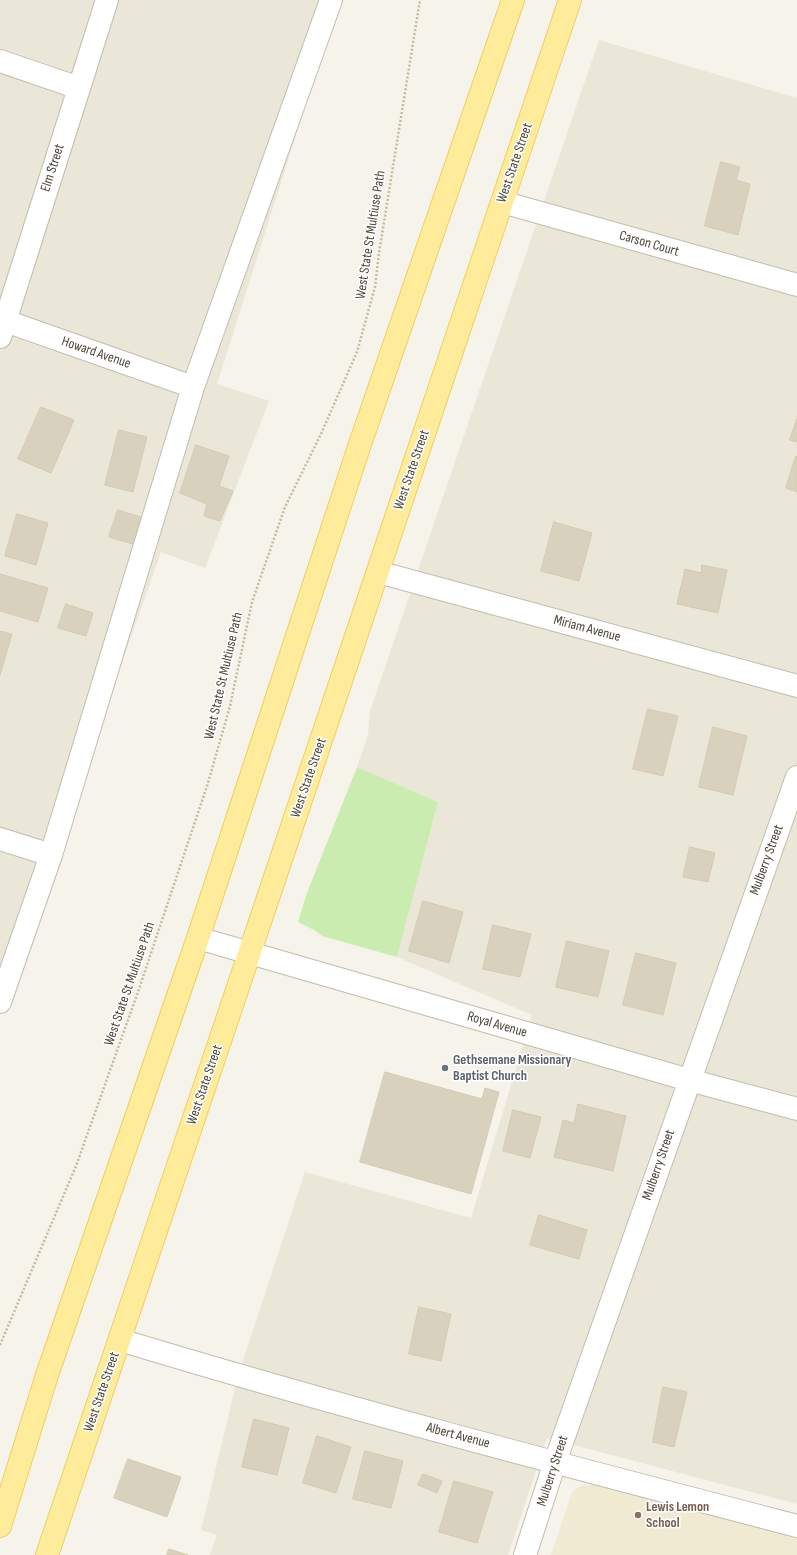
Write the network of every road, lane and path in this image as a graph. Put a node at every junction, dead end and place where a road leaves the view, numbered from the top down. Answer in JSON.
{"nodes":[{"id":1,"x":106,"y":0,"type":"edge"},
{"id":2,"x":331,"y":0,"type":"edge"},
{"id":3,"x":420,"y":0,"type":"edge"},
{"id":4,"x":513,"y":0,"type":"edge"},
{"id":5,"x":570,"y":0,"type":"edge"},
{"id":6,"x":0,"y":61,"type":"edge"},
{"id":7,"x":79,"y":88,"type":"junction"},
{"id":8,"x":502,"y":202,"type":"junction"},
{"id":9,"x":797,"y":285,"type":"edge"},
{"id":10,"x":2,"y":326,"type":"edge"},
{"id":11,"x":193,"y":387,"type":"junction"},
{"id":12,"x":378,"y":572,"type":"junction"},
{"id":13,"x":797,"y":686,"type":"edge"},
{"id":14,"x":797,"y":777,"type":"edge"},
{"id":15,"x":0,"y":838,"type":"edge"},
{"id":16,"x":51,"y":855,"type":"junction"},
{"id":17,"x":198,"y":938,"type":"junction"},
{"id":18,"x":250,"y":953,"type":"junction"},
{"id":19,"x":0,"y":1002,"type":"edge"},
{"id":20,"x":689,"y":1080,"type":"junction"},
{"id":21,"x":797,"y":1109,"type":"edge"},
{"id":22,"x":120,"y":1340,"type":"junction"},
{"id":23,"x":0,"y":1345,"type":"edge"},
{"id":24,"x":555,"y":1462,"type":"junction"},
{"id":25,"x":0,"y":1526,"type":"edge"},
{"id":26,"x":797,"y":1526,"type":"edge"},
{"id":27,"x":47,"y":1555,"type":"edge"},
{"id":28,"x":526,"y":1555,"type":"edge"}],
"edges":[{"from":1,"to":7,"type":"street","name":"Elm Street"},
{"from":2,"to":11,"type":"street"},
{"from":3,"to":23,"type":"path","name":"West State St Multiuse Path"},
{"from":4,"to":17,"type":"main road"},
{"from":5,"to":8,"type":"main road","name":"West State Street"},
{"from":6,"to":7,"type":"street"},
{"from":7,"to":10,"type":"street","name":"Elm Street"},
{"from":8,"to":9,"type":"street","name":"Carson Court"},
{"from":8,"to":12,"type":"main road","name":"West State Street"},
{"from":10,"to":11,"type":"street","name":"Howard Avenue"},
{"from":11,"to":16,"type":"street"},
{"from":12,"to":13,"type":"street","name":"Miriam Avenue"},
{"from":12,"to":18,"type":"main road","name":"West State Street"},
{"from":14,"to":20,"type":"street","name":"Mulberry Street"},
{"from":15,"to":16,"type":"street"},
{"from":16,"to":19,"type":"street"},
{"from":17,"to":18,"type":"street","name":"Royal Avenue"},
{"from":17,"to":25,"type":"main road"},
{"from":18,"to":20,"type":"street","name":"Royal Avenue"},
{"from":18,"to":22,"type":"main road","name":"West State Street"},
{"from":20,"to":21,"type":"street","name":"Royal Avenue"},
{"from":20,"to":24,"type":"street","name":"Mulberry Street"},
{"from":22,"to":24,"type":"street","name":"Albert Avenue"},
{"from":22,"to":27,"type":"main road","name":"West State Street"},
{"from":24,"to":26,"type":"street","name":"Albert Avenue"},
{"from":24,"to":28,"type":"street","name":"Mulberry Street"}]}
